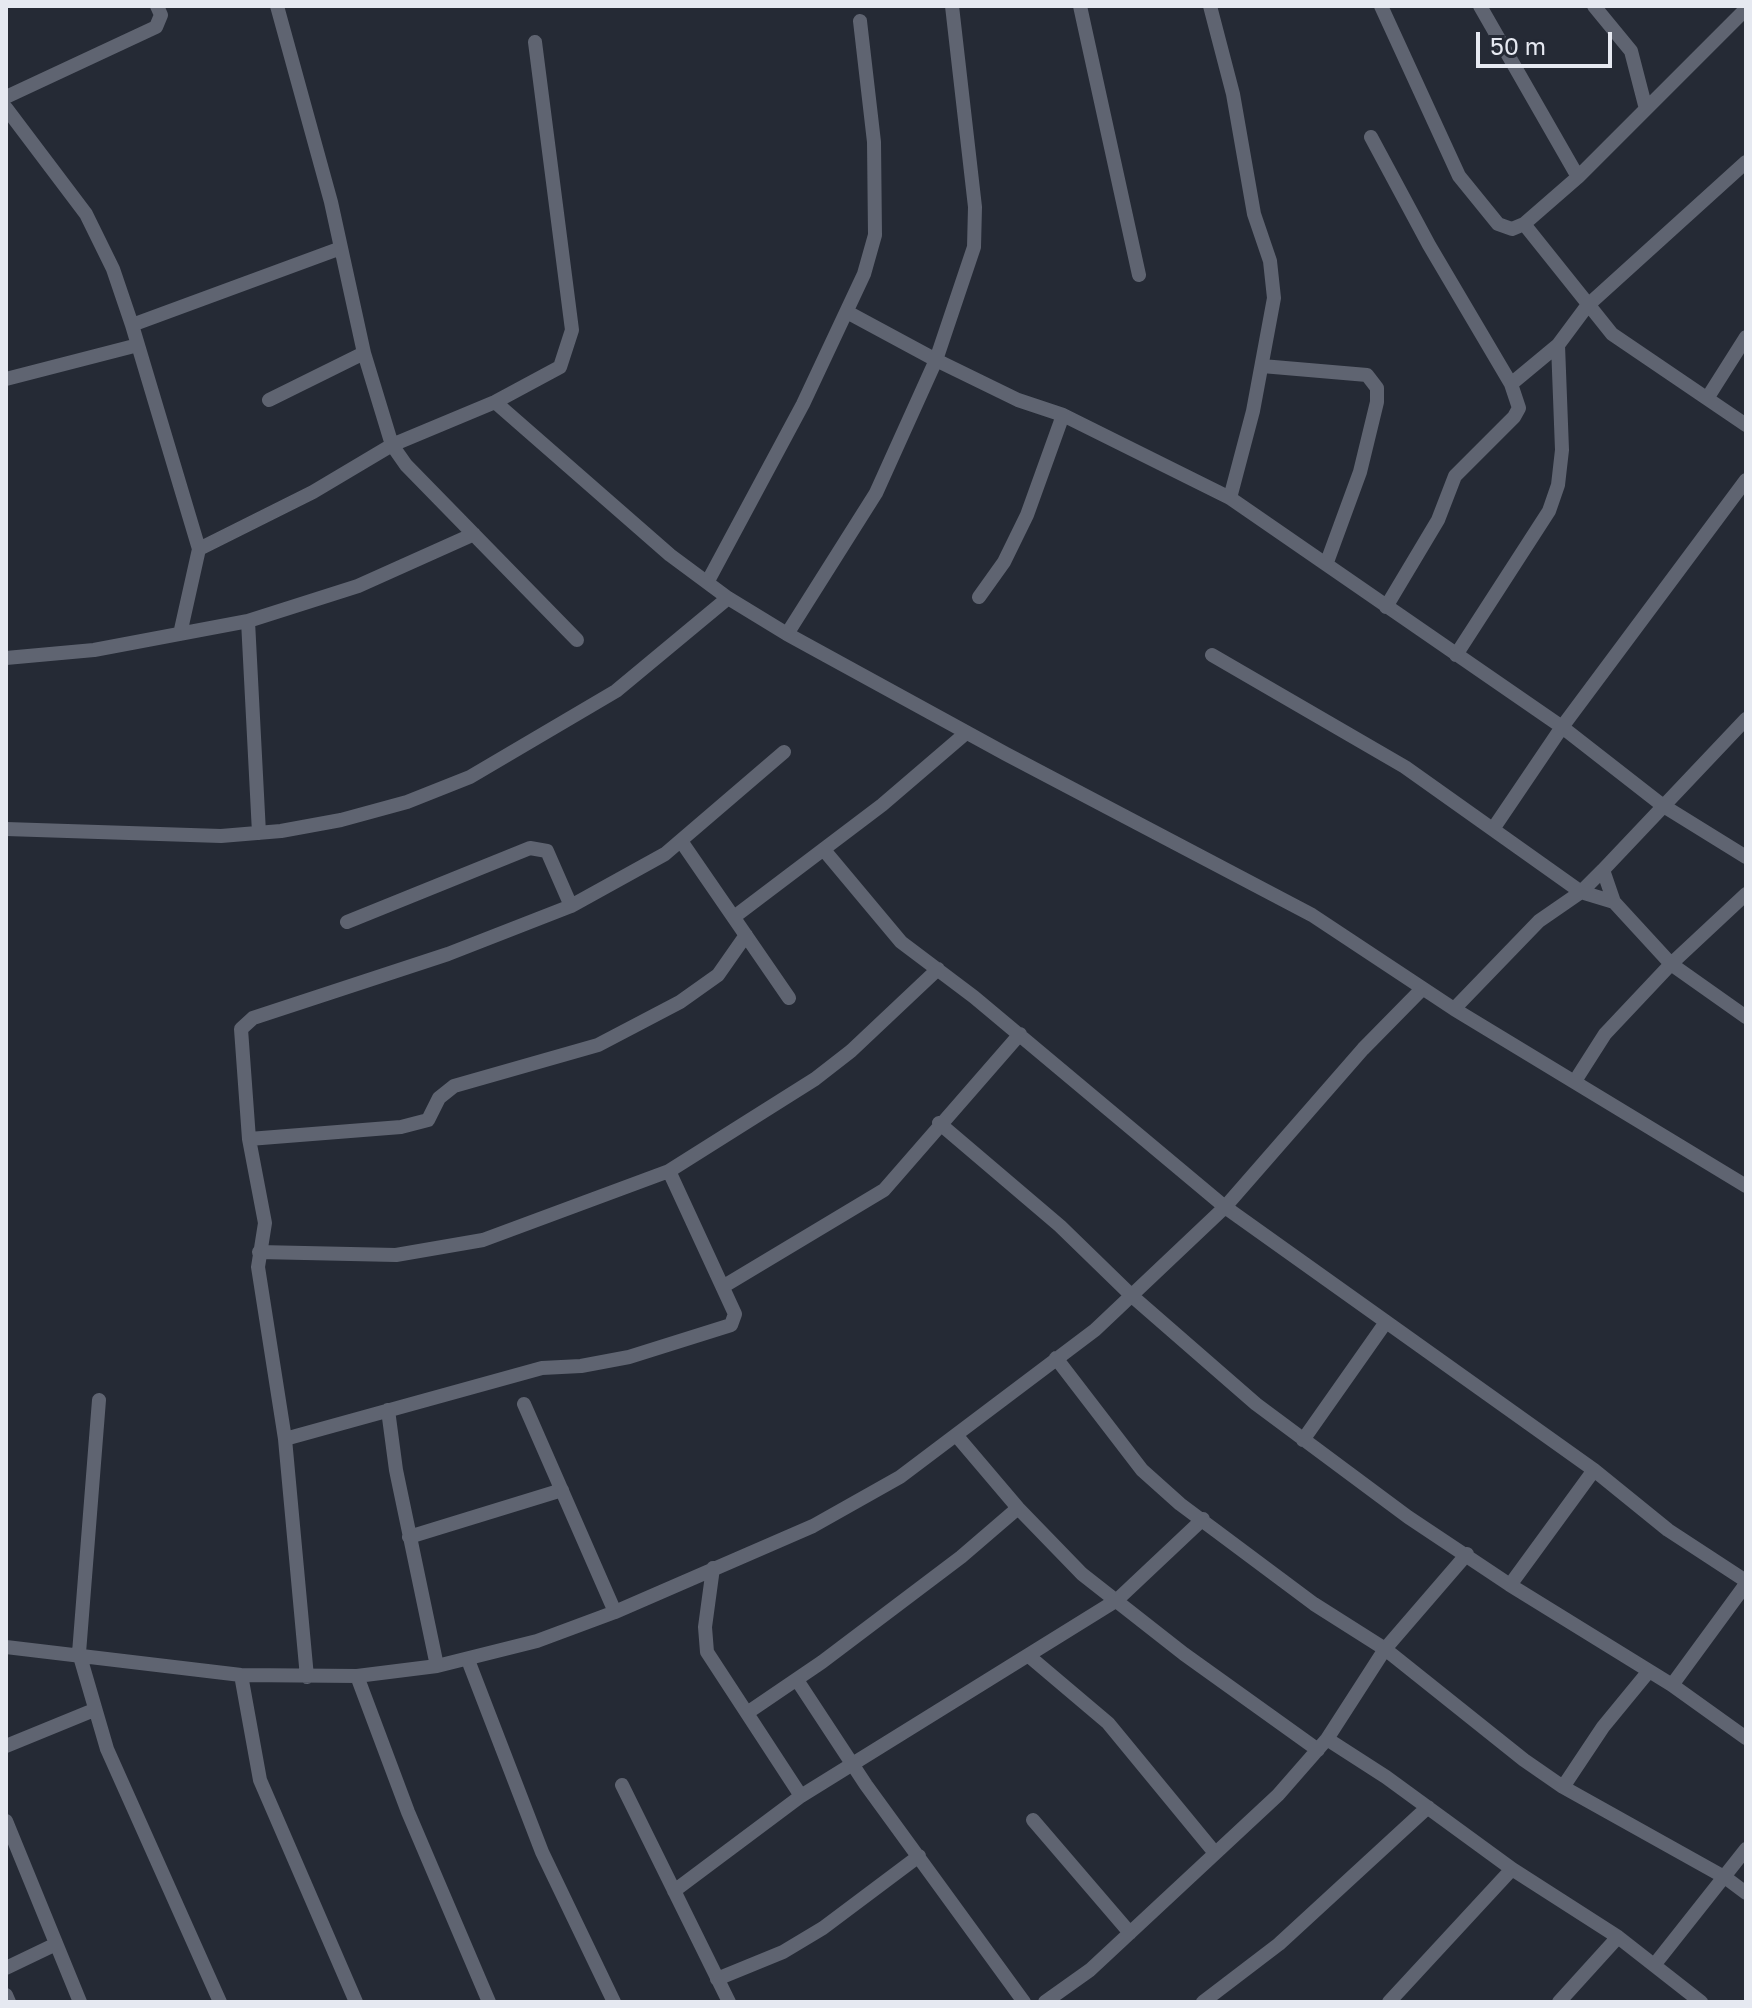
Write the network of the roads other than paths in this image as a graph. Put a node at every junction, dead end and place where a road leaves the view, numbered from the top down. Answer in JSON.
{"nodes":[{"id":1,"x":157,"y":6,"type":"edge"},
{"id":2,"x":277,"y":6,"type":"edge"},
{"id":3,"x":952,"y":6,"type":"edge"},
{"id":4,"x":1080,"y":6,"type":"edge"},
{"id":5,"x":1210,"y":6,"type":"edge"},
{"id":6,"x":1381,"y":6,"type":"edge"},
{"id":7,"x":1480,"y":6,"type":"edge"},
{"id":8,"x":1594,"y":6,"type":"edge"},
{"id":9,"x":1746,"y":9,"type":"edge"},
{"id":10,"x":860,"y":21,"type":"dead end"},
{"id":11,"x":535,"y":42,"type":"dead end"},
{"id":12,"x":6,"y":97,"type":"edge"},
{"id":13,"x":6,"y":108,"type":"edge"},
{"id":14,"x":1646,"y":109,"type":"junction"},
{"id":15,"x":1371,"y":137,"type":"dead end"},
{"id":16,"x":1746,"y":162,"type":"edge"},
{"id":17,"x":1578,"y":177,"type":"junction"},
{"id":18,"x":1524,"y":224,"type":"junction"},
{"id":19,"x":341,"y":248,"type":"junction"},
{"id":20,"x":1139,"y":275,"type":"dead end"},
{"id":21,"x":1587,"y":306,"type":"junction"},
{"id":22,"x":847,"y":312,"type":"junction"},
{"id":23,"x":132,"y":325,"type":"junction"},
{"id":24,"x":1746,"y":337,"type":"edge"},
{"id":25,"x":138,"y":345,"type":"junction"},
{"id":26,"x":1558,"y":345,"type":"junction"},
{"id":27,"x":364,"y":353,"type":"junction"},
{"id":28,"x":936,"y":360,"type":"junction"},
{"id":29,"x":1262,"y":366,"type":"junction"},
{"id":30,"x":6,"y":379,"type":"edge"},
{"id":31,"x":1511,"y":384,"type":"junction"},
{"id":32,"x":1708,"y":397,"type":"junction"},
{"id":33,"x":269,"y":400,"type":"dead end"},
{"id":34,"x":495,"y":402,"type":"junction"},
{"id":35,"x":1063,"y":415,"type":"junction"},
{"id":36,"x":1746,"y":425,"type":"edge"},
{"id":37,"x":392,"y":445,"type":"junction"},
{"id":38,"x":1746,"y":480,"type":"edge"},
{"id":39,"x":1230,"y":498,"type":"junction"},
{"id":40,"x":474,"y":534,"type":"junction"},
{"id":41,"x":199,"y":549,"type":"junction"},
{"id":42,"x":1327,"y":562,"type":"junction"},
{"id":43,"x":708,"y":581,"type":"junction"},
{"id":44,"x":979,"y":597,"type":"dead end"},
{"id":45,"x":728,"y":598,"type":"junction"},
{"id":46,"x":1386,"y":607,"type":"junction"},
{"id":47,"x":248,"y":621,"type":"junction"},
{"id":48,"x":180,"y":634,"type":"junction"},
{"id":49,"x":787,"y":634,"type":"junction"},
{"id":50,"x":577,"y":640,"type":"dead end"},
{"id":51,"x":1212,"y":655,"type":"dead end"},
{"id":52,"x":1456,"y":655,"type":"junction"},
{"id":53,"x":6,"y":658,"type":"edge"},
{"id":54,"x":1746,"y":719,"type":"edge"},
{"id":55,"x":1562,"y":727,"type":"junction"},
{"id":56,"x":966,"y":733,"type":"junction"},
{"id":57,"x":784,"y":752,"type":"dead end"},
{"id":58,"x":1662,"y":805,"type":"junction"},
{"id":59,"x":6,"y":829,"type":"edge"},
{"id":60,"x":1493,"y":829,"type":"junction"},
{"id":61,"x":259,"y":833,"type":"junction"},
{"id":62,"x":681,"y":841,"type":"junction"},
{"id":63,"x":824,"y":850,"type":"junction"},
{"id":64,"x":1746,"y":857,"type":"edge"},
{"id":65,"x":1603,"y":870,"type":"junction"},
{"id":66,"x":1581,"y":892,"type":"junction"},
{"id":67,"x":1746,"y":894,"type":"edge"},
{"id":68,"x":1614,"y":902,"type":"junction"},
{"id":69,"x":571,"y":906,"type":"junction"},
{"id":70,"x":734,"y":917,"type":"junction"},
{"id":71,"x":347,"y":922,"type":"dead end"},
{"id":72,"x":746,"y":935,"type":"junction"},
{"id":73,"x":1671,"y":964,"type":"junction"},
{"id":74,"x":938,"y":969,"type":"junction"},
{"id":75,"x":1422,"y":989,"type":"junction"},
{"id":76,"x":789,"y":998,"type":"dead end"},
{"id":77,"x":1454,"y":1009,"type":"junction"},
{"id":78,"x":1746,"y":1017,"type":"edge"},
{"id":79,"x":1020,"y":1034,"type":"junction"},
{"id":80,"x":1575,"y":1081,"type":"junction"},
{"id":81,"x":939,"y":1123,"type":"junction"},
{"id":82,"x":249,"y":1139,"type":"junction"},
{"id":83,"x":669,"y":1171,"type":"junction"},
{"id":84,"x":1746,"y":1186,"type":"edge"},
{"id":85,"x":1225,"y":1207,"type":"junction"},
{"id":86,"x":259,"y":1252,"type":"junction"},
{"id":87,"x":724,"y":1286,"type":"junction"},
{"id":88,"x":1132,"y":1296,"type":"junction"},
{"id":89,"x":1386,"y":1322,"type":"junction"},
{"id":90,"x":1056,"y":1358,"type":"junction"},
{"id":91,"x":99,"y":1400,"type":"dead end"},
{"id":92,"x":524,"y":1404,"type":"dead end"},
{"id":93,"x":388,"y":1410,"type":"junction"},
{"id":94,"x":956,"y":1435,"type":"junction"},
{"id":95,"x":285,"y":1439,"type":"junction"},
{"id":96,"x":1303,"y":1440,"type":"junction"},
{"id":97,"x":1594,"y":1470,"type":"junction"},
{"id":98,"x":562,"y":1490,"type":"junction"},
{"id":99,"x":1018,"y":1508,"type":"junction"},
{"id":100,"x":1203,"y":1519,"type":"junction"},
{"id":101,"x":409,"y":1537,"type":"junction"},
{"id":102,"x":1467,"y":1554,"type":"junction"},
{"id":103,"x":713,"y":1568,"type":"junction"},
{"id":104,"x":1746,"y":1583,"type":"edge"},
{"id":105,"x":1510,"y":1585,"type":"junction"},
{"id":106,"x":1117,"y":1600,"type":"junction"},
{"id":107,"x":615,"y":1612,"type":"junction"},
{"id":108,"x":6,"y":1647,"type":"edge"},
{"id":109,"x":1385,"y":1649,"type":"junction"},
{"id":110,"x":79,"y":1653,"type":"junction"},
{"id":111,"x":1030,"y":1657,"type":"junction"},
{"id":112,"x":468,"y":1660,"type":"junction"},
{"id":113,"x":437,"y":1666,"type":"junction"},
{"id":114,"x":1649,"y":1671,"type":"junction"},
{"id":115,"x":241,"y":1675,"type":"junction"},
{"id":116,"x":357,"y":1676,"type":"junction"},
{"id":117,"x":307,"y":1677,"type":"junction"},
{"id":118,"x":797,"y":1680,"type":"junction"},
{"id":119,"x":1672,"y":1685,"type":"junction"},
{"id":120,"x":94,"y":1710,"type":"junction"},
{"id":121,"x":747,"y":1713,"type":"junction"},
{"id":122,"x":1746,"y":1738,"type":"edge"},
{"id":123,"x":1322,"y":1744,"type":"junction"},
{"id":124,"x":6,"y":1746,"type":"edge"},
{"id":125,"x":851,"y":1763,"type":"junction"},
{"id":126,"x":622,"y":1785,"type":"dead end"},
{"id":127,"x":1563,"y":1787,"type":"junction"},
{"id":128,"x":801,"y":1796,"type":"junction"},
{"id":129,"x":1428,"y":1807,"type":"junction"},
{"id":130,"x":1033,"y":1820,"type":"dead end"},
{"id":131,"x":6,"y":1821,"type":"edge"},
{"id":132,"x":1746,"y":1849,"type":"edge"},
{"id":133,"x":1215,"y":1853,"type":"junction"},
{"id":134,"x":919,"y":1856,"type":"junction"},
{"id":135,"x":1512,"y":1869,"type":"junction"},
{"id":136,"x":1726,"y":1878,"type":"junction"},
{"id":137,"x":674,"y":1891,"type":"junction"},
{"id":138,"x":1746,"y":1893,"type":"edge"},
{"id":139,"x":1130,"y":1933,"type":"junction"},
{"id":140,"x":1618,"y":1937,"type":"junction"},
{"id":141,"x":54,"y":1945,"type":"junction"},
{"id":142,"x":1655,"y":1964,"type":"junction"},
{"id":143,"x":6,"y":1968,"type":"edge"},
{"id":144,"x":717,"y":1979,"type":"junction"},
{"id":145,"x":6,"y":1995,"type":"edge"},
{"id":146,"x":9,"y":2002,"type":"edge"},
{"id":147,"x":80,"y":2002,"type":"edge"},
{"id":148,"x":220,"y":2002,"type":"edge"},
{"id":149,"x":356,"y":2002,"type":"edge"},
{"id":150,"x":489,"y":2002,"type":"edge"},
{"id":151,"x":614,"y":2002,"type":"edge"},
{"id":152,"x":729,"y":2002,"type":"edge"},
{"id":153,"x":1024,"y":2002,"type":"edge"},
{"id":154,"x":1045,"y":2002,"type":"edge"},
{"id":155,"x":1203,"y":2002,"type":"edge"},
{"id":156,"x":1389,"y":2002,"type":"edge"},
{"id":157,"x":1559,"y":2002,"type":"edge"},
{"id":158,"x":1701,"y":2002,"type":"edge"}],
"edges":[{"from":1,"to":12,"type":"street"},
{"from":2,"to":19,"type":"street"},
{"from":3,"to":28,"type":"street"},
{"from":4,"to":20,"type":"street"},
{"from":5,"to":29,"type":"street"},
{"from":6,"to":18,"type":"street"},
{"from":7,"to":17,"type":"street"},
{"from":8,"to":14,"type":"street"},
{"from":9,"to":14,"type":"street"},
{"from":10,"to":22,"type":"street"},
{"from":11,"to":34,"type":"street"},
{"from":13,"to":23,"type":"street"},
{"from":14,"to":17,"type":"street"},
{"from":15,"to":31,"type":"street"},
{"from":16,"to":21,"type":"street"},
{"from":17,"to":18,"type":"street"},
{"from":18,"to":21,"type":"street"},
{"from":19,"to":23,"type":"street"},
{"from":19,"to":27,"type":"street"},
{"from":21,"to":26,"type":"street"},
{"from":21,"to":32,"type":"street"},
{"from":22,"to":28,"type":"street"},
{"from":22,"to":43,"type":"street"},
{"from":23,"to":25,"type":"street"},
{"from":24,"to":32,"type":"street"},
{"from":25,"to":30,"type":"street"},
{"from":25,"to":41,"type":"street"},
{"from":26,"to":31,"type":"street"},
{"from":26,"to":52,"type":"street"},
{"from":27,"to":33,"type":"street"},
{"from":27,"to":37,"type":"street"},
{"from":28,"to":35,"type":"street"},
{"from":28,"to":49,"type":"street"},
{"from":29,"to":39,"type":"street"},
{"from":29,"to":42,"type":"street"},
{"from":31,"to":46,"type":"street"},
{"from":32,"to":36,"type":"street"},
{"from":34,"to":37,"type":"street"},
{"from":34,"to":43,"type":"street"},
{"from":35,"to":39,"type":"street"},
{"from":35,"to":44,"type":"street"},
{"from":37,"to":40,"type":"street"},
{"from":37,"to":41,"type":"street"},
{"from":38,"to":55,"type":"street"},
{"from":39,"to":42,"type":"street"},
{"from":40,"to":47,"type":"street"},
{"from":40,"to":50,"type":"street"},
{"from":41,"to":48,"type":"street"},
{"from":42,"to":46,"type":"street"},
{"from":43,"to":45,"type":"street"},
{"from":45,"to":49,"type":"street"},
{"from":45,"to":61,"type":"street"},
{"from":46,"to":52,"type":"street"},
{"from":47,"to":48,"type":"street"},
{"from":47,"to":61,"type":"street"},
{"from":48,"to":53,"type":"street"},
{"from":49,"to":56,"type":"street"},
{"from":51,"to":60,"type":"street"},
{"from":52,"to":55,"type":"street"},
{"from":54,"to":58,"type":"street"},
{"from":55,"to":58,"type":"street"},
{"from":55,"to":60,"type":"street"},
{"from":56,"to":63,"type":"street"},
{"from":56,"to":75,"type":"street"},
{"from":57,"to":62,"type":"street"},
{"from":58,"to":64,"type":"street"},
{"from":58,"to":65,"type":"street"},
{"from":59,"to":61,"type":"street"},
{"from":60,"to":66,"type":"street"},
{"from":62,"to":69,"type":"street"},
{"from":62,"to":70,"type":"street"},
{"from":63,"to":70,"type":"street"},
{"from":63,"to":74,"type":"street"},
{"from":65,"to":66,"type":"street"},
{"from":65,"to":68,"type":"street"},
{"from":66,"to":68,"type":"street"},
{"from":66,"to":77,"type":"street"},
{"from":67,"to":73,"type":"street"},
{"from":68,"to":73,"type":"street"},
{"from":69,"to":71,"type":"street"},
{"from":69,"to":82,"type":"street"},
{"from":70,"to":72,"type":"street"},
{"from":72,"to":76,"type":"street"},
{"from":72,"to":82,"type":"street"},
{"from":73,"to":78,"type":"street"},
{"from":73,"to":80,"type":"street"},
{"from":74,"to":79,"type":"street"},
{"from":74,"to":83,"type":"street"},
{"from":75,"to":77,"type":"street"},
{"from":75,"to":85,"type":"street"},
{"from":77,"to":80,"type":"street"},
{"from":79,"to":81,"type":"street"},
{"from":79,"to":85,"type":"street"},
{"from":80,"to":84,"type":"street"},
{"from":81,"to":87,"type":"street"},
{"from":81,"to":88,"type":"street"},
{"from":82,"to":86,"type":"street"},
{"from":83,"to":86,"type":"street"},
{"from":83,"to":87,"type":"street"},
{"from":85,"to":88,"type":"street"},
{"from":85,"to":89,"type":"street"},
{"from":86,"to":95,"type":"street"},
{"from":87,"to":93,"type":"street"},
{"from":88,"to":90,"type":"street"},
{"from":88,"to":96,"type":"street"},
{"from":89,"to":96,"type":"street"},
{"from":89,"to":97,"type":"street"},
{"from":90,"to":94,"type":"street"},
{"from":90,"to":100,"type":"street"},
{"from":91,"to":110,"type":"street"},
{"from":92,"to":98,"type":"street"},
{"from":93,"to":95,"type":"street"},
{"from":93,"to":101,"type":"street"},
{"from":94,"to":99,"type":"street"},
{"from":94,"to":103,"type":"street"},
{"from":95,"to":117,"type":"street"},
{"from":96,"to":102,"type":"street"},
{"from":97,"to":104,"type":"street"},
{"from":97,"to":105,"type":"street"},
{"from":98,"to":101,"type":"street"},
{"from":98,"to":107,"type":"street"},
{"from":99,"to":106,"type":"street"},
{"from":99,"to":118,"type":"street"},
{"from":100,"to":106,"type":"street"},
{"from":100,"to":109,"type":"street"},
{"from":101,"to":113,"type":"street"},
{"from":102,"to":105,"type":"street"},
{"from":102,"to":109,"type":"street"},
{"from":103,"to":107,"type":"street"},
{"from":103,"to":121,"type":"street"},
{"from":104,"to":119,"type":"street"},
{"from":105,"to":114,"type":"street"},
{"from":106,"to":111,"type":"street"},
{"from":106,"to":123,"type":"street"},
{"from":107,"to":112,"type":"street"},
{"from":108,"to":110,"type":"street"},
{"from":109,"to":123,"type":"street"},
{"from":109,"to":127,"type":"street"},
{"from":110,"to":115,"type":"street"},
{"from":110,"to":120,"type":"street"},
{"from":111,"to":125,"type":"street"},
{"from":111,"to":133,"type":"street"},
{"from":112,"to":113,"type":"street"},
{"from":112,"to":151,"type":"street"},
{"from":113,"to":116,"type":"street"},
{"from":114,"to":119,"type":"street"},
{"from":114,"to":127,"type":"street"},
{"from":115,"to":117,"type":"street"},
{"from":115,"to":149,"type":"street"},
{"from":116,"to":117,"type":"street"},
{"from":116,"to":150,"type":"street"},
{"from":118,"to":121,"type":"street"},
{"from":118,"to":125,"type":"street"},
{"from":119,"to":122,"type":"street"},
{"from":120,"to":124,"type":"street"},
{"from":120,"to":148,"type":"street"},
{"from":121,"to":128,"type":"street"},
{"from":123,"to":129,"type":"street"},
{"from":123,"to":133,"type":"street"},
{"from":125,"to":128,"type":"street"},
{"from":125,"to":134,"type":"street"},
{"from":126,"to":137,"type":"street"},
{"from":127,"to":136,"type":"street"},
{"from":128,"to":137,"type":"street"},
{"from":129,"to":135,"type":"street"},
{"from":129,"to":155,"type":"street"},
{"from":130,"to":139,"type":"street"},
{"from":131,"to":141,"type":"street"},
{"from":132,"to":136,"type":"street"},
{"from":133,"to":139,"type":"street"},
{"from":134,"to":144,"type":"street"},
{"from":134,"to":153,"type":"street"},
{"from":135,"to":140,"type":"street"},
{"from":135,"to":156,"type":"street"},
{"from":136,"to":138,"type":"street"},
{"from":136,"to":142,"type":"street"},
{"from":137,"to":144,"type":"street"},
{"from":139,"to":154,"type":"street"},
{"from":140,"to":142,"type":"street"},
{"from":140,"to":157,"type":"street"},
{"from":141,"to":143,"type":"street"},
{"from":141,"to":147,"type":"street"},
{"from":142,"to":158,"type":"street"},
{"from":144,"to":152,"type":"street"},
{"from":145,"to":146,"type":"street"}]}
